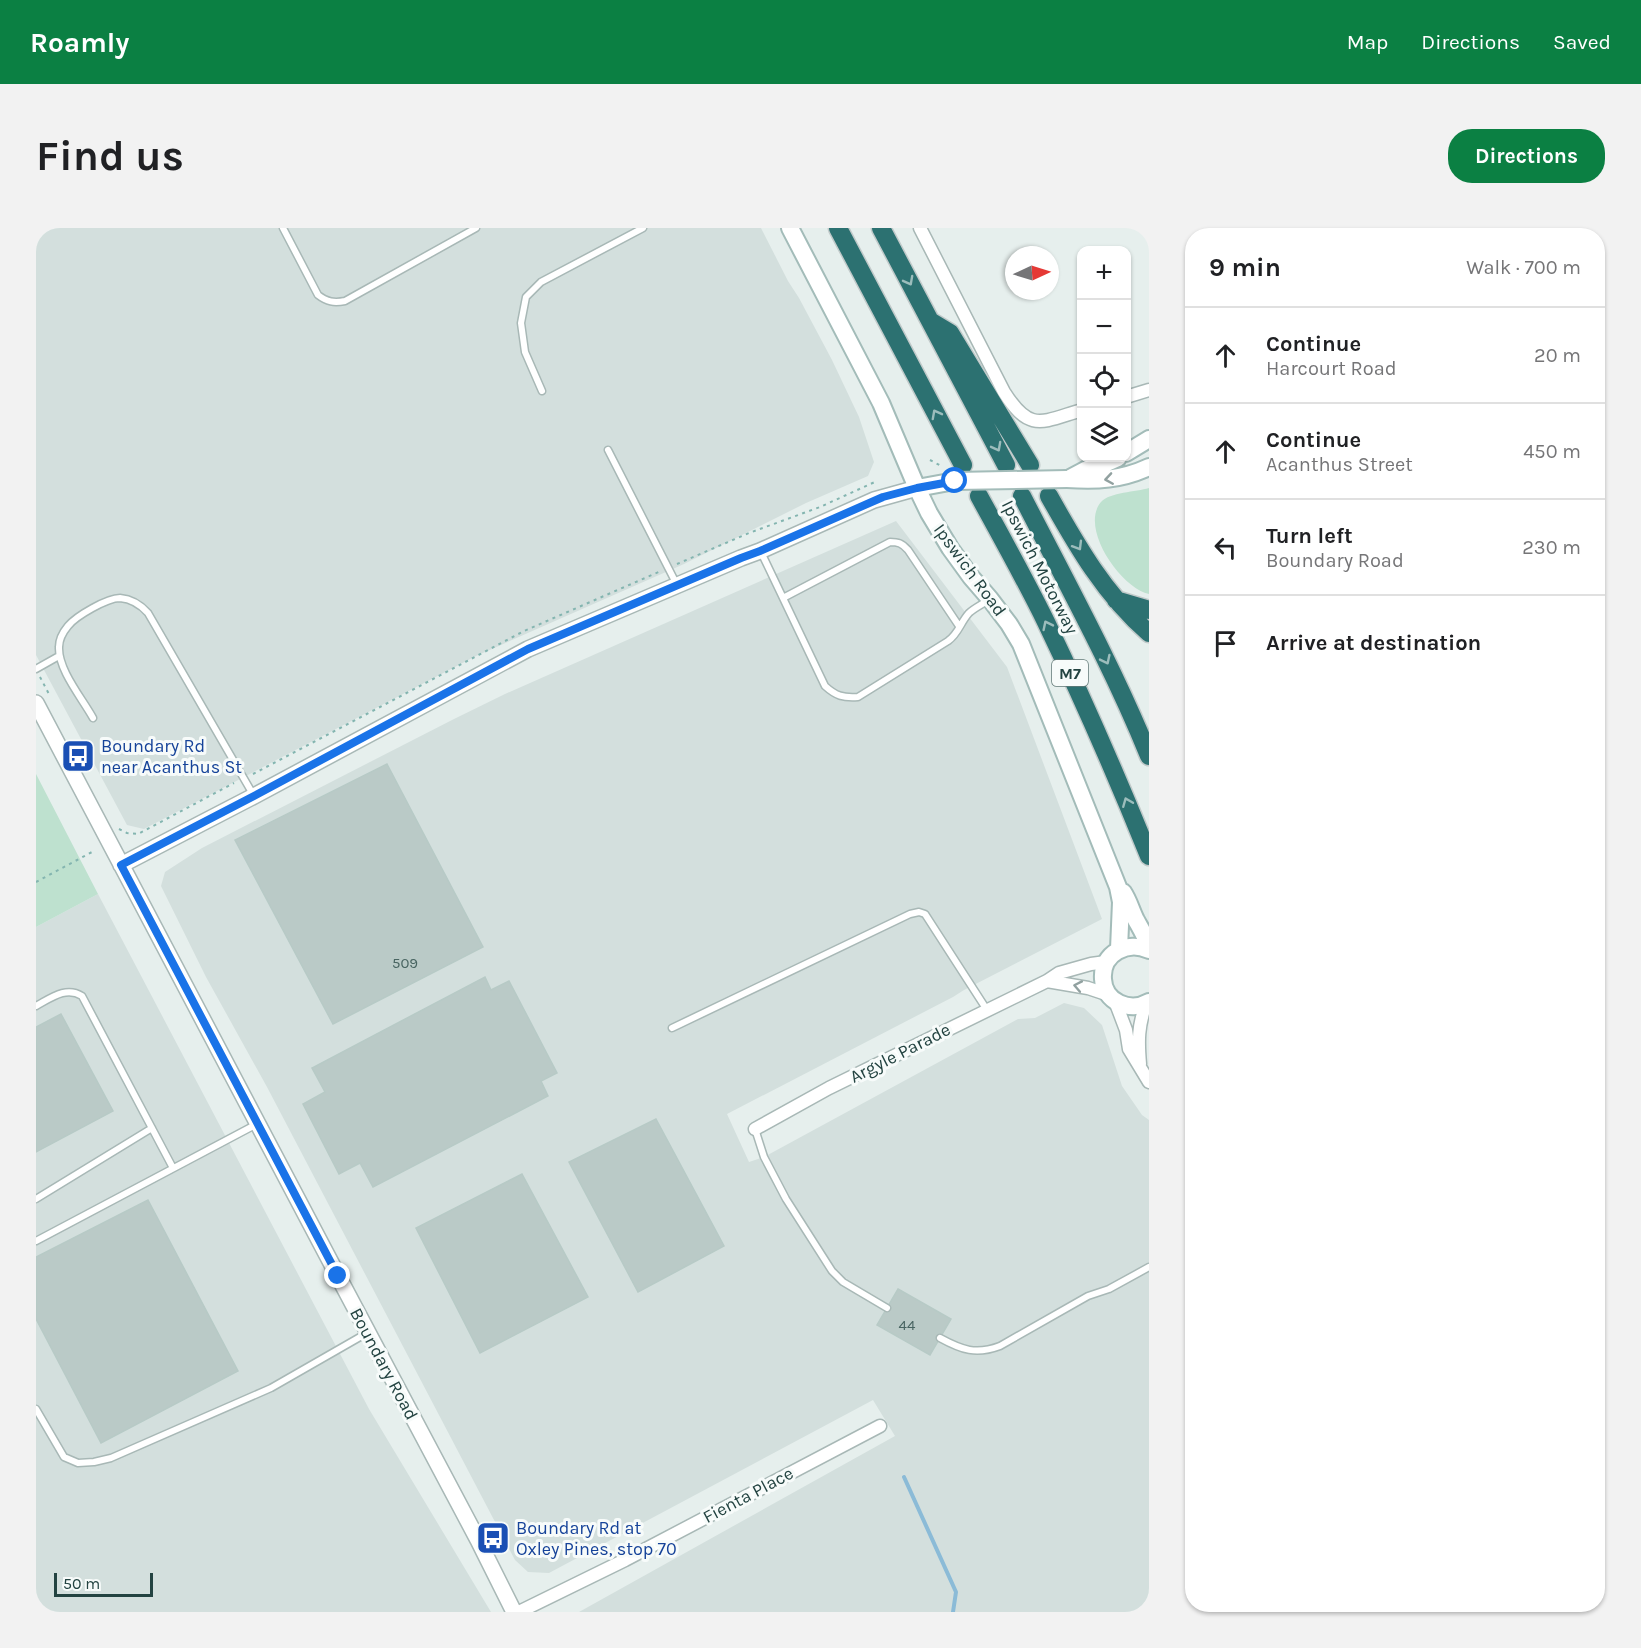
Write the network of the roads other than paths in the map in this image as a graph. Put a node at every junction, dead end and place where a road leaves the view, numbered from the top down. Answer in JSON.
{"nodes":[{"id":1,"x":283,"y":228,"type":"edge"},
{"id":2,"x":476,"y":228,"type":"edge"},
{"id":3,"x":643,"y":228,"type":"edge"},
{"id":4,"x":790,"y":228,"type":"edge"},
{"id":5,"x":838,"y":228,"type":"edge"},
{"id":6,"x":881,"y":228,"type":"edge"},
{"id":7,"x":920,"y":228,"type":"edge"},
{"id":8,"x":930,"y":321,"type":"junction"},
{"id":9,"x":1149,"y":390,"type":"edge"},
{"id":10,"x":542,"y":391,"type":"dead end"},
{"id":11,"x":1131,"y":395,"type":"edge"},
{"id":12,"x":1077,"y":411,"type":"edge"},
{"id":13,"x":1149,"y":440,"type":"edge"},
{"id":14,"x":608,"y":450,"type":"dead end"},
{"id":15,"x":1131,"y":450,"type":"edge"},
{"id":16,"x":1109,"y":462,"type":"edge"},
{"id":17,"x":1006,"y":465,"type":"dead end"},
{"id":18,"x":1030,"y":465,"type":"dead end"},
{"id":19,"x":1149,"y":467,"type":"edge"},
{"id":20,"x":955,"y":472,"type":"junction"},
{"id":21,"x":1067,"y":479,"type":"junction"},
{"id":22,"x":917,"y":488,"type":"junction"},
{"id":23,"x":979,"y":496,"type":"dead end"},
{"id":24,"x":1022,"y":496,"type":"dead end"},
{"id":25,"x":1049,"y":496,"type":"dead end"},
{"id":26,"x":760,"y":551,"type":"junction"},
{"id":27,"x":677,"y":585,"type":"junction"},
{"id":28,"x":783,"y":598,"type":"junction"},
{"id":29,"x":990,"y":599,"type":"junction"},
{"id":30,"x":1114,"y":599,"type":"junction"},
{"id":31,"x":1149,"y":610,"type":"edge"},
{"id":32,"x":959,"y":626,"type":"junction"},
{"id":33,"x":1149,"y":633,"type":"edge"},
{"id":34,"x":59,"y":656,"type":"junction"},
{"id":35,"x":36,"y":669,"type":"edge"},
{"id":36,"x":36,"y":703,"type":"edge"},
{"id":37,"x":93,"y":717,"type":"dead end"},
{"id":38,"x":1149,"y":756,"type":"edge"},
{"id":39,"x":254,"y":796,"type":"junction"},
{"id":40,"x":1149,"y":856,"type":"edge"},
{"id":41,"x":121,"y":865,"type":"junction"},
{"id":42,"x":1118,"y":887,"type":"junction"},
{"id":43,"x":1119,"y":949,"type":"junction"},
{"id":44,"x":1149,"y":949,"type":"edge"},
{"id":45,"x":1106,"y":962,"type":"junction"},
{"id":46,"x":1047,"y":981,"type":"junction"},
{"id":47,"x":1112,"y":998,"type":"junction"},
{"id":48,"x":1148,"y":1003,"type":"edge"},
{"id":49,"x":36,"y":1006,"type":"edge"},
{"id":50,"x":987,"y":1010,"type":"junction"},
{"id":51,"x":672,"y":1028,"type":"dead end"},
{"id":52,"x":1141,"y":1068,"type":"junction"},
{"id":53,"x":1149,"y":1082,"type":"edge"},
{"id":54,"x":258,"y":1124,"type":"junction"},
{"id":55,"x":152,"y":1128,"type":"junction"},
{"id":56,"x":755,"y":1129,"type":"joint"},
{"id":57,"x":173,"y":1168,"type":"junction"},
{"id":58,"x":36,"y":1199,"type":"edge"},
{"id":59,"x":36,"y":1240,"type":"edge"},
{"id":60,"x":1149,"y":1267,"type":"edge"},
{"id":61,"x":887,"y":1308,"type":"dead end"},
{"id":62,"x":368,"y":1333,"type":"junction"},
{"id":63,"x":940,"y":1338,"type":"dead end"},
{"id":64,"x":36,"y":1409,"type":"edge"},
{"id":65,"x":880,"y":1426,"type":"dead end"},
{"id":66,"x":514,"y":1612,"type":"edge"},
{"id":67,"x":519,"y":1612,"type":"edge"}],
"edges":[{"from":1,"to":2,"type":"lane"},
{"from":3,"to":10,"type":"lane"},
{"from":4,"to":22,"type":"main road","name":"Ipswich Road"},
{"from":20,"to":5,"type":"highway","one_way":true},
{"from":6,"to":8,"type":"highway","one_way":true},
{"from":7,"to":12,"type":"street"},
{"from":8,"to":17,"type":"highway","one_way":true},
{"from":8,"to":18,"type":"highway"},
{"from":9,"to":11,"type":"street"},
{"from":13,"to":15,"type":"main road"},
{"from":14,"to":27,"type":"lane"},
{"from":16,"to":21,"type":"main road"},
{"from":19,"to":21,"type":"main road","one_way":true},
{"from":20,"to":21,"type":"main road","bridge":true},
{"from":20,"to":22,"type":"main road"},
{"from":22,"to":26,"type":"street"},
{"from":22,"to":29,"type":"main road","name":"Ipswich Road"},
{"from":40,"to":23,"type":"highway","name":"Ipswich Motorway","number":"M7","one_way":true},
{"from":24,"to":38,"type":"highway","name":"Ipswich Motorway","number":"M7","one_way":true},
{"from":25,"to":30,"type":"highway","one_way":true},
{"from":26,"to":27,"type":"street"},
{"from":26,"to":28,"type":"lane"},
{"from":27,"to":39,"type":"street"},
{"from":28,"to":32,"type":"lane"},
{"from":28,"to":32,"type":"lane"},
{"from":29,"to":32,"type":"lane"},
{"from":29,"to":42,"type":"main road","name":"Ipswich Road"},
{"from":30,"to":31,"type":"highway"},
{"from":30,"to":33,"type":"highway"},
{"from":34,"to":35,"type":"lane"},
{"from":34,"to":37,"type":"lane"},
{"from":34,"to":39,"type":"lane"},
{"from":36,"to":41,"type":"street","name":"Boundary Road"},
{"from":39,"to":41,"type":"street"},
{"from":41,"to":54,"type":"street","name":"Boundary Road"},
{"from":42,"to":43,"type":"main road","name":"Ipswich Road"},
{"from":42,"to":44,"type":"main road","name":"Ipswich Road"},
{"from":43,"to":44,"type":"main road"},
{"from":43,"to":45,"type":"main road"},
{"from":45,"to":46,"type":"street","name":"Argyle Parade"},
{"from":45,"to":47,"type":"main road"},
{"from":47,"to":46,"type":"street","one_way":true},
{"from":46,"to":50,"type":"street","name":"Argyle Parade"},
{"from":47,"to":48,"type":"main road"},
{"from":47,"to":52,"type":"street"},
{"from":48,"to":52,"type":"street"},
{"from":49,"to":55,"type":"lane"},
{"from":50,"to":51,"type":"lane"},
{"from":50,"to":56,"type":"street","name":"Argyle Parade"},
{"from":52,"to":53,"type":"street"},
{"from":54,"to":57,"type":"lane"},
{"from":54,"to":62,"type":"street","name":"Boundary Road"},
{"from":55,"to":57,"type":"lane"},
{"from":55,"to":58,"type":"lane"},
{"from":56,"to":61,"type":"lane"},
{"from":57,"to":59,"type":"lane"},
{"from":60,"to":63,"type":"lane"},
{"from":62,"to":64,"type":"lane"},
{"from":62,"to":66,"type":"street","name":"Boundary Road"},
{"from":65,"to":67,"type":"street","name":"Fienta Place"}]}
